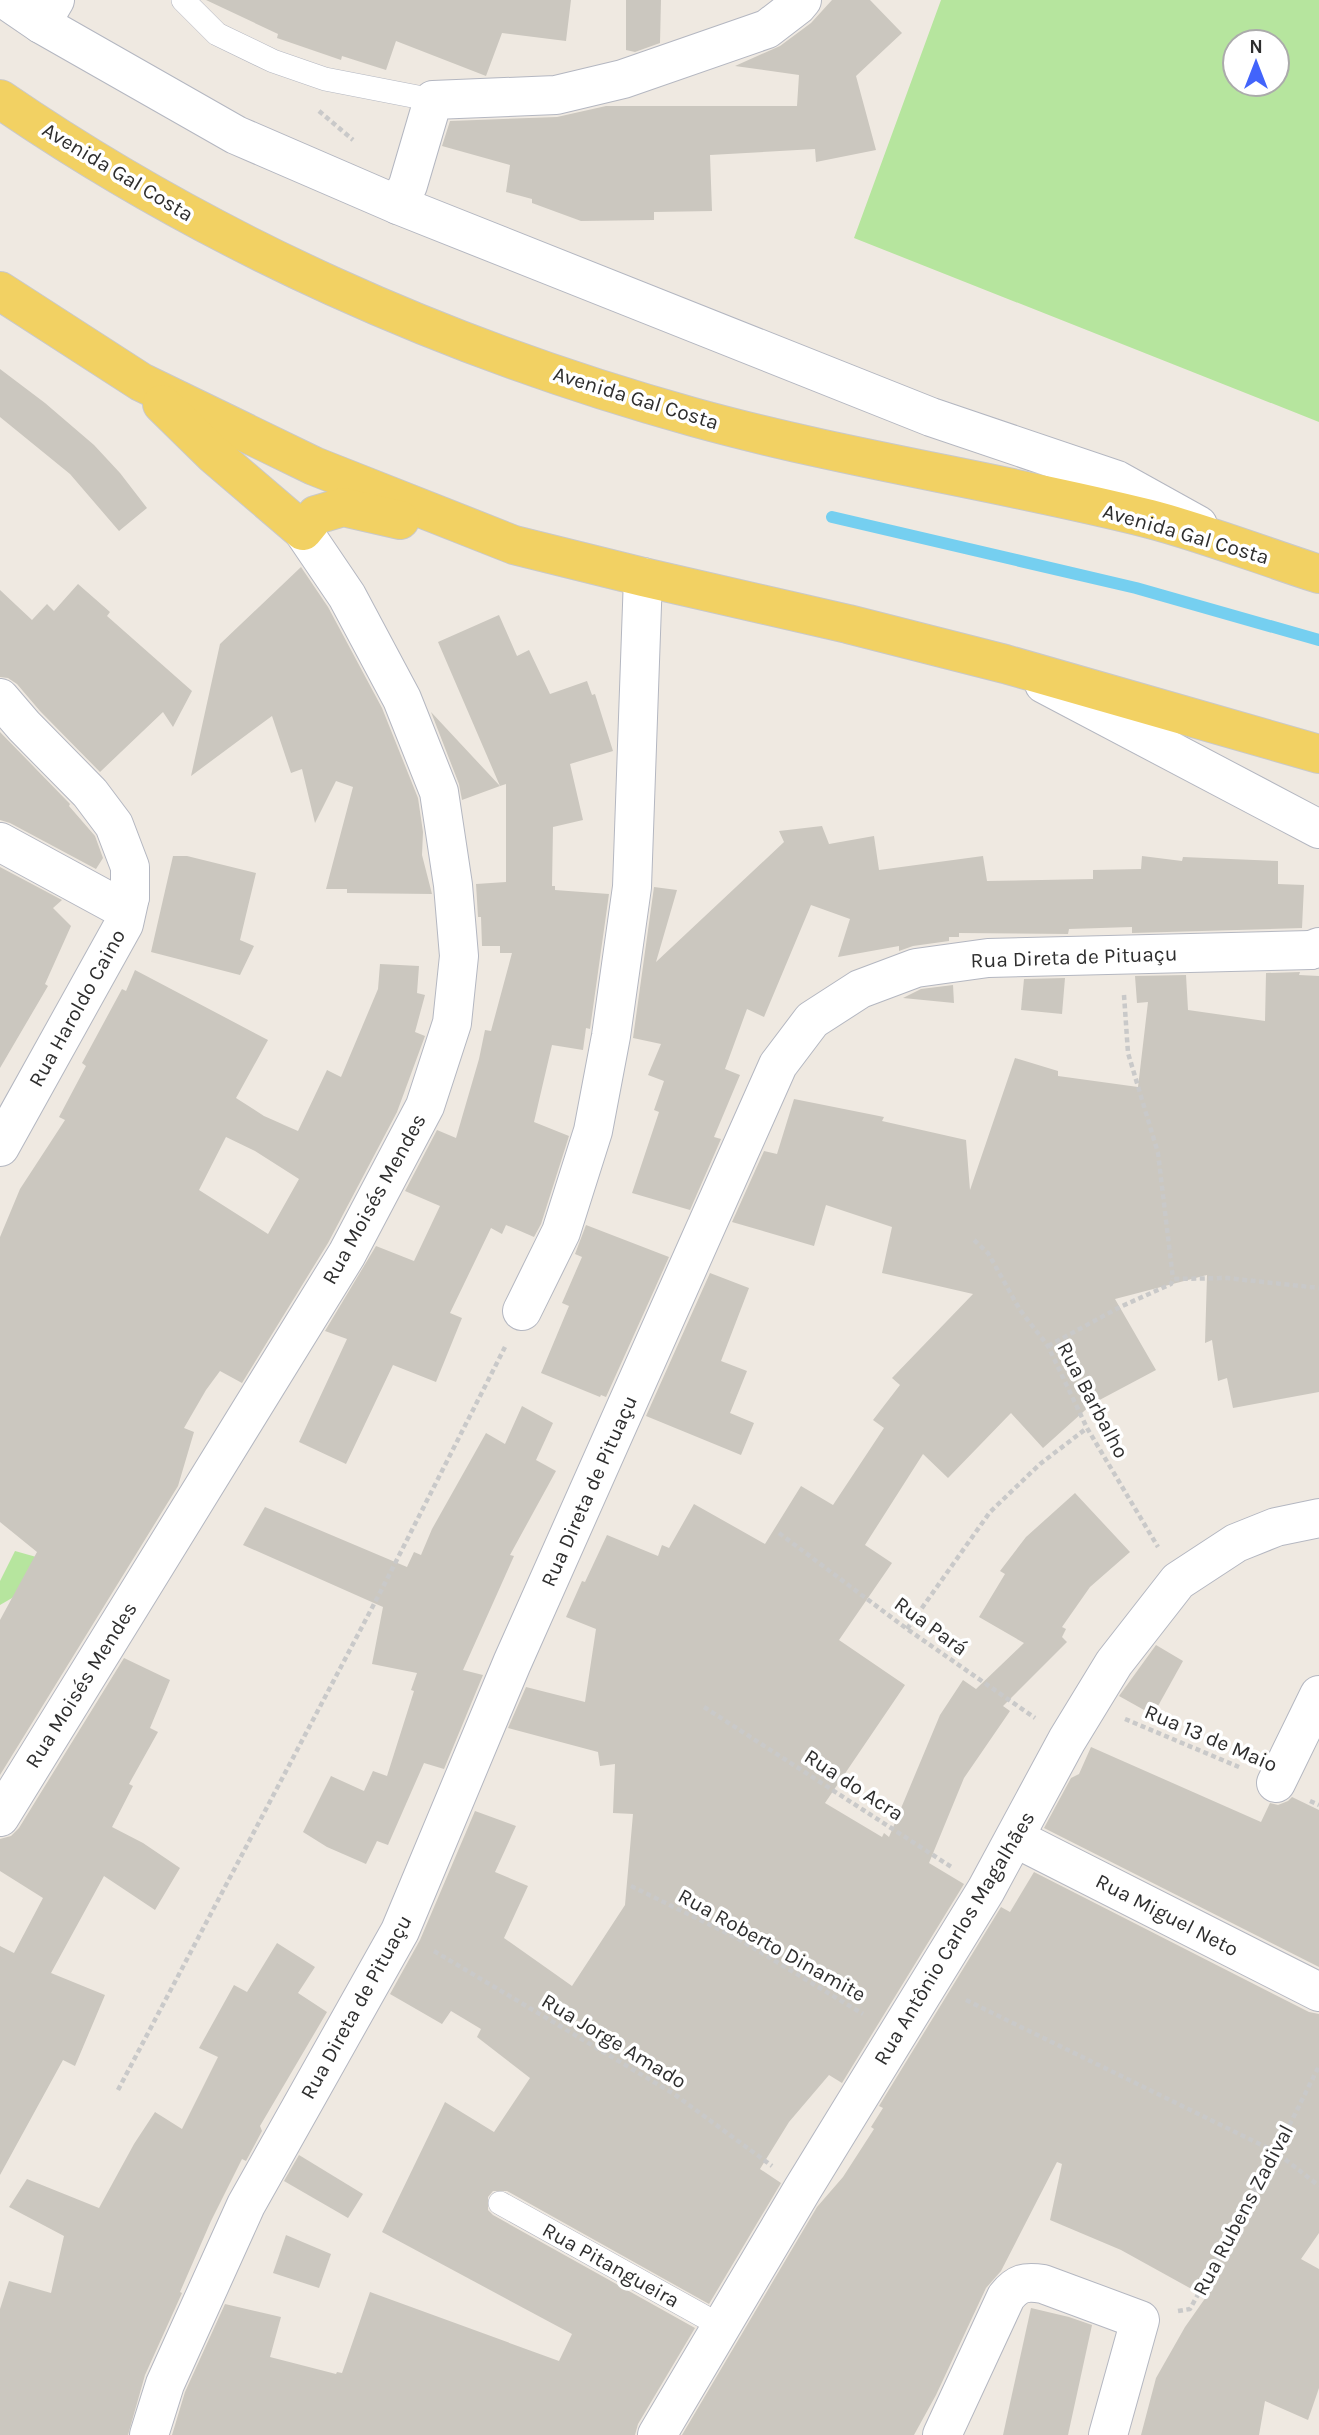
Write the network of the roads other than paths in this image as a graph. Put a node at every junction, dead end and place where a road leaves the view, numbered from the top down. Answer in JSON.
{"nodes":[{"id":1,"x":6,"y":0,"type":"edge"},
{"id":2,"x":183,"y":0,"type":"edge"},
{"id":3,"x":802,"y":0,"type":"edge"},
{"id":4,"x":48,"y":12,"type":"edge"},
{"id":5,"x":0,"y":99,"type":"edge"},
{"id":6,"x":433,"y":100,"type":"junction"},
{"id":7,"x":398,"y":205,"type":"junction"},
{"id":8,"x":0,"y":291,"type":"edge"},
{"id":9,"x":141,"y":382,"type":"junction"},
{"id":10,"x":303,"y":531,"type":"junction"},
{"id":11,"x":514,"y":545,"type":"junction"},
{"id":12,"x":1240,"y":548,"type":"junction"},
{"id":13,"x":1319,"y":574,"type":"edge"},
{"id":14,"x":643,"y":577,"type":"junction"},
{"id":15,"x":1005,"y":664,"type":"junction"},
{"id":16,"x":0,"y":698,"type":"edge"},
{"id":17,"x":1319,"y":754,"type":"edge"},
{"id":18,"x":1319,"y":829,"type":"edge"},
{"id":19,"x":0,"y":842,"type":"edge"},
{"id":20,"x":130,"y":897,"type":"junction"},
{"id":21,"x":1316,"y":949,"type":"edge"},
{"id":22,"x":0,"y":1147,"type":"edge"},
{"id":23,"x":522,"y":1311,"type":"road end"},
{"id":24,"x":1318,"y":1522,"type":"edge"},
{"id":25,"x":1319,"y":1695,"type":"edge"},
{"id":26,"x":1276,"y":1783,"type":"road end"},
{"id":27,"x":0,"y":1817,"type":"edge"},
{"id":28,"x":1015,"y":1838,"type":"junction"},
{"id":29,"x":1319,"y":1992,"type":"edge"},
{"id":30,"x":500,"y":2203,"type":"dead end"},
{"id":31,"x":722,"y":2326,"type":"junction"},
{"id":32,"x":149,"y":2435,"type":"edge"},
{"id":33,"x":657,"y":2435,"type":"edge"},
{"id":34,"x":942,"y":2435,"type":"edge"},
{"id":35,"x":1108,"y":2435,"type":"edge"}],
"edges":[{"from":1,"to":4,"type":"street"},
{"from":2,"to":6,"type":"lane"},
{"from":3,"to":6,"type":"street"},
{"from":4,"to":7,"type":"street"},
{"from":5,"to":12,"type":"main road","name":"Avenida Gal Costa"},
{"from":6,"to":7,"type":"street"},
{"from":7,"to":12,"type":"street"},
{"from":8,"to":9,"type":"main road"},
{"from":9,"to":10,"type":"main road"},
{"from":9,"to":11,"type":"main road"},
{"from":10,"to":11,"type":"main road"},
{"from":10,"to":27,"type":"street","name":"Rua Moisés Mendes"},
{"from":11,"to":14,"type":"main road"},
{"from":12,"to":13,"type":"main road","name":"Avenida Gal Costa"},
{"from":14,"to":15,"type":"main road"},
{"from":14,"to":23,"type":"street"},
{"from":15,"to":17,"type":"main road"},
{"from":15,"to":18,"type":"street"},
{"from":16,"to":20,"type":"street","name":"Rua Haroldo Caino"},
{"from":19,"to":20,"type":"street"},
{"from":20,"to":22,"type":"street","name":"Rua Haroldo Caino"},
{"from":21,"to":32,"type":"street","name":"Rua Direta de Pituaçu"},
{"from":24,"to":28,"type":"street","name":"Rua Antônio Carlos Magalhães"},
{"from":25,"to":26,"type":"street"},
{"from":28,"to":29,"type":"street","name":"Rua Miguel Neto"},
{"from":28,"to":31,"type":"street","name":"Rua Antônio Carlos Magalhães"},
{"from":30,"to":31,"type":"lane","name":"Rua Pitangueira"},
{"from":31,"to":33,"type":"street","name":"Rua Antônio Carlos Magalhães"},
{"from":34,"to":35,"type":"street"}]}
